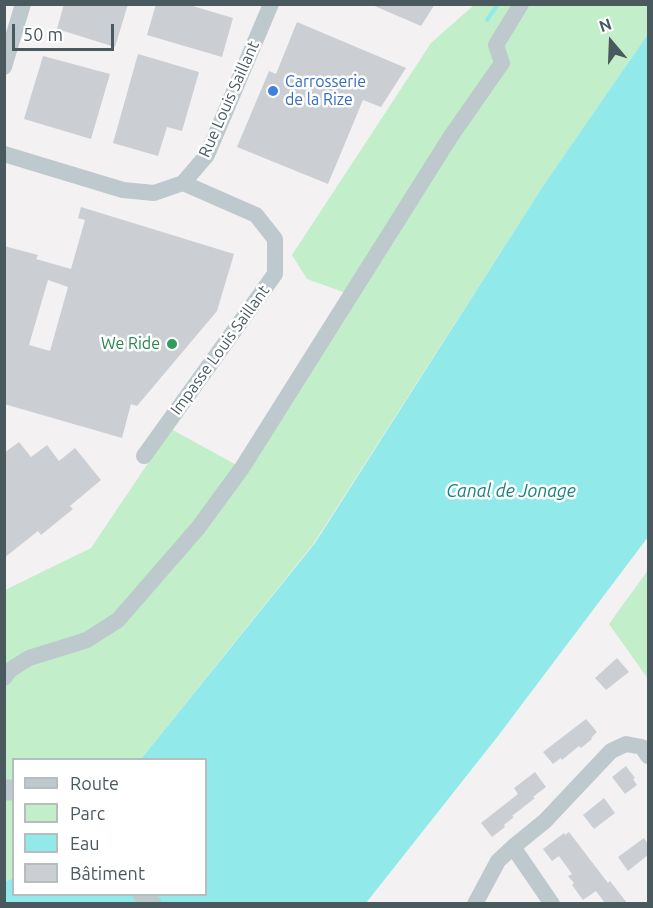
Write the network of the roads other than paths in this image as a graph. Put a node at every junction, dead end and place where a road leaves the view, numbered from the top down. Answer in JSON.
{"nodes":[{"id":1,"x":23,"y":4,"type":"edge"},
{"id":2,"x":271,"y":4,"type":"edge"},
{"id":3,"x":521,"y":4,"type":"edge"},
{"id":4,"x":4,"y":67,"type":"edge"},
{"id":5,"x":4,"y":154,"type":"edge"},
{"id":6,"x":183,"y":183,"type":"junction"},
{"id":7,"x":144,"y":456,"type":"dead end"},
{"id":8,"x":4,"y":678,"type":"edge"},
{"id":9,"x":648,"y":756,"type":"edge"},
{"id":10,"x":513,"y":847,"type":"junction"},
{"id":11,"x":475,"y":903,"type":"edge"},
{"id":12,"x":552,"y":903,"type":"edge"}],
"edges":[{"from":1,"to":4,"type":"street"},
{"from":2,"to":6,"type":"street","name":"Rue Louis Saillant"},
{"from":3,"to":8,"type":"street"},
{"from":5,"to":6,"type":"street"},
{"from":6,"to":7,"type":"street","name":"Impasse Louis Saillant"},
{"from":9,"to":10,"type":"street"},
{"from":10,"to":11,"type":"street"},
{"from":10,"to":12,"type":"street"}]}
